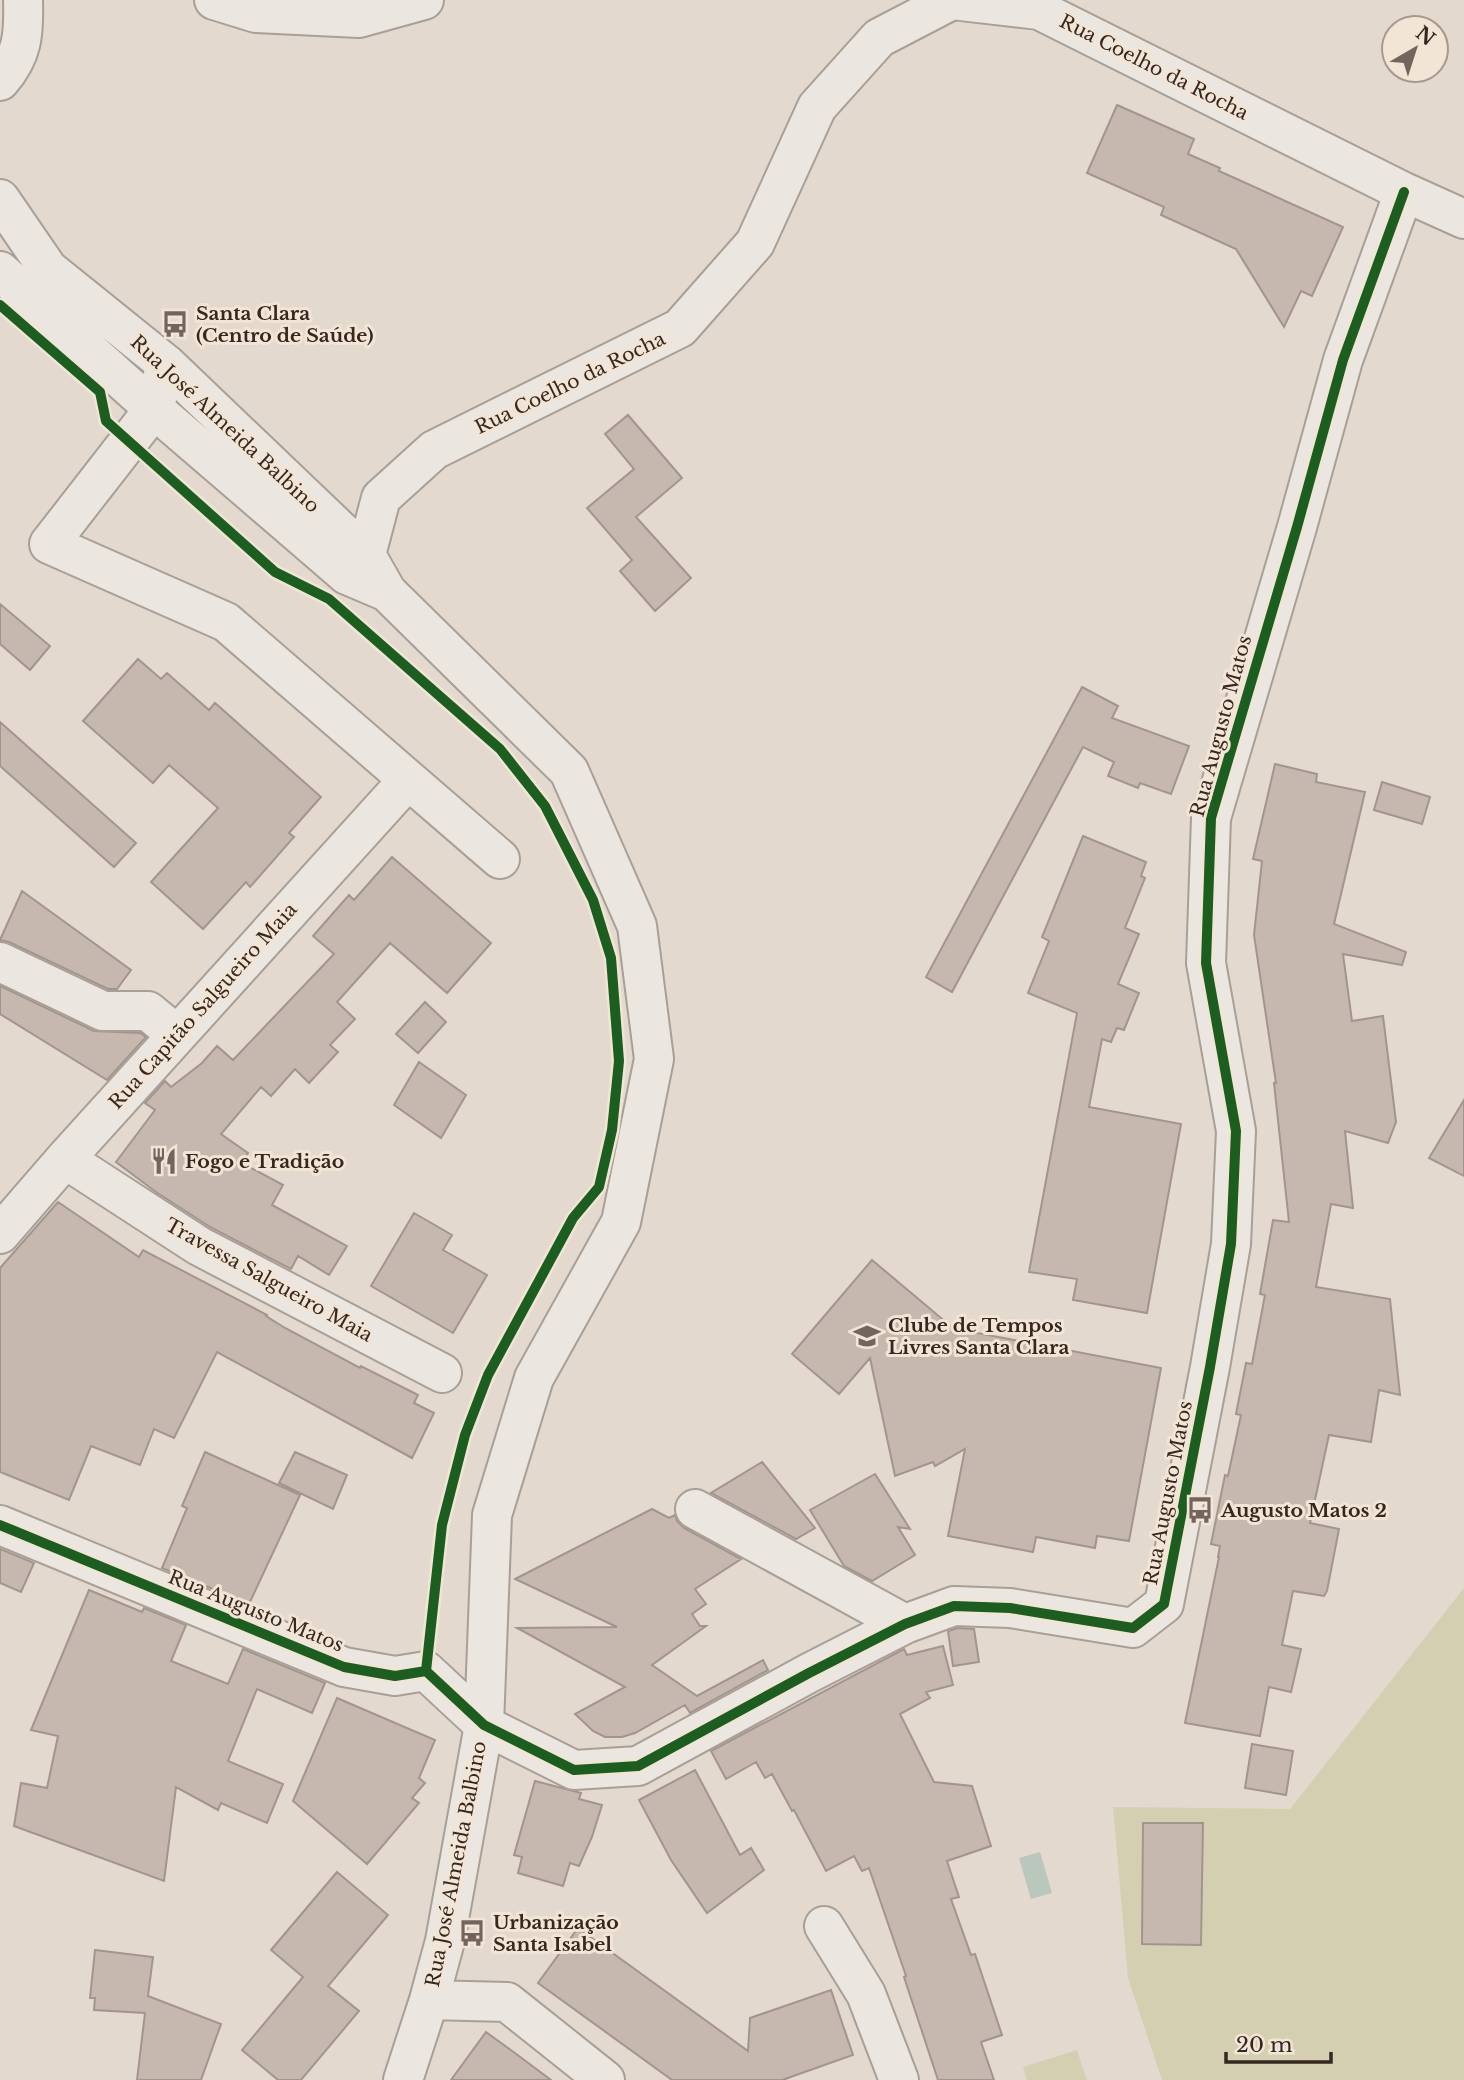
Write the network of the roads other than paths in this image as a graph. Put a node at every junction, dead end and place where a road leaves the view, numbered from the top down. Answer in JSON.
{"nodes":[{"id":1,"x":23,"y":0,"type":"edge"},
{"id":2,"x":214,"y":0,"type":"edge"},
{"id":3,"x":424,"y":0,"type":"edge"},
{"id":4,"x":1069,"y":15,"type":"edge"},
{"id":5,"x":0,"y":81,"type":"edge"},
{"id":6,"x":1404,"y":192,"type":"junction"},
{"id":7,"x":0,"y":200,"type":"edge"},
{"id":8,"x":1464,"y":219,"type":"edge"},
{"id":9,"x":0,"y":271,"type":"edge"},
{"id":10,"x":166,"y":365,"type":"junction"},
{"id":11,"x":153,"y":409,"type":"junction"},
{"id":12,"x":366,"y":555,"type":"junction"},
{"id":13,"x":387,"y":592,"type":"junction"},
{"id":14,"x":408,"y":780,"type":"junction"},
{"id":15,"x":500,"y":859,"type":"dead end"},
{"id":16,"x":0,"y":962,"type":"edge"},
{"id":17,"x":177,"y":1035,"type":"junction"},
{"id":18,"x":65,"y":1159,"type":"junction"},
{"id":19,"x":0,"y":1234,"type":"edge"},
{"id":20,"x":442,"y":1373,"type":"dead end"},
{"id":21,"x":695,"y":1509,"type":"dead end"},
{"id":22,"x":0,"y":1525,"type":"edge"},
{"id":23,"x":905,"y":1624,"type":"junction"},
{"id":24,"x":484,"y":1726,"type":"junction"},
{"id":25,"x":824,"y":1926,"type":"dead end"},
{"id":26,"x":429,"y":2000,"type":"junction"},
{"id":27,"x":404,"y":2080,"type":"edge"},
{"id":28,"x":605,"y":2080,"type":"edge"},
{"id":29,"x":899,"y":2080,"type":"edge"}],
"edges":[{"from":1,"to":5,"type":"street"},
{"from":2,"to":3,"type":"street"},
{"from":4,"to":6,"type":"street","name":"Rua Coelho da Rocha"},
{"from":4,"to":12,"type":"street","name":"Rua Coelho da Rocha"},
{"from":6,"to":8,"type":"street","name":"Rua Coelho da Rocha"},
{"from":6,"to":23,"type":"street","name":"Rua Augusto Matos"},
{"from":7,"to":10,"type":"street","name":"Rua José Almeida Balbino"},
{"from":9,"to":11,"type":"street","name":"Rua José Almeida Balbino"},
{"from":10,"to":11,"type":"street"},
{"from":10,"to":12,"type":"street","name":"Rua José Almeida Balbino"},
{"from":11,"to":13,"type":"street","name":"Rua José Almeida Balbino"},
{"from":11,"to":14,"type":"street"},
{"from":12,"to":13,"type":"street","name":"Rua José Almeida Balbino"},
{"from":13,"to":24,"type":"street","name":"Rua José Almeida Balbino"},
{"from":14,"to":15,"type":"street"},
{"from":14,"to":17,"type":"street","name":"Rua Capitão Salgueiro Maia"},
{"from":16,"to":17,"type":"street"},
{"from":17,"to":18,"type":"street","name":"Rua Capitão Salgueiro Maia"},
{"from":18,"to":19,"type":"street","name":"Rua Capitão Salgueiro Maia"},
{"from":18,"to":20,"type":"street","name":"Travessa Salgueiro Maia"},
{"from":21,"to":23,"type":"street"},
{"from":22,"to":24,"type":"street","name":"Rua Augusto Matos"},
{"from":23,"to":24,"type":"street","name":"Rua Augusto Matos"},
{"from":24,"to":26,"type":"street","name":"Rua José Almeida Balbino"},
{"from":25,"to":29,"type":"street"},
{"from":26,"to":27,"type":"street","name":"Rua José Almeida Balbino"},
{"from":26,"to":28,"type":"street"}]}
